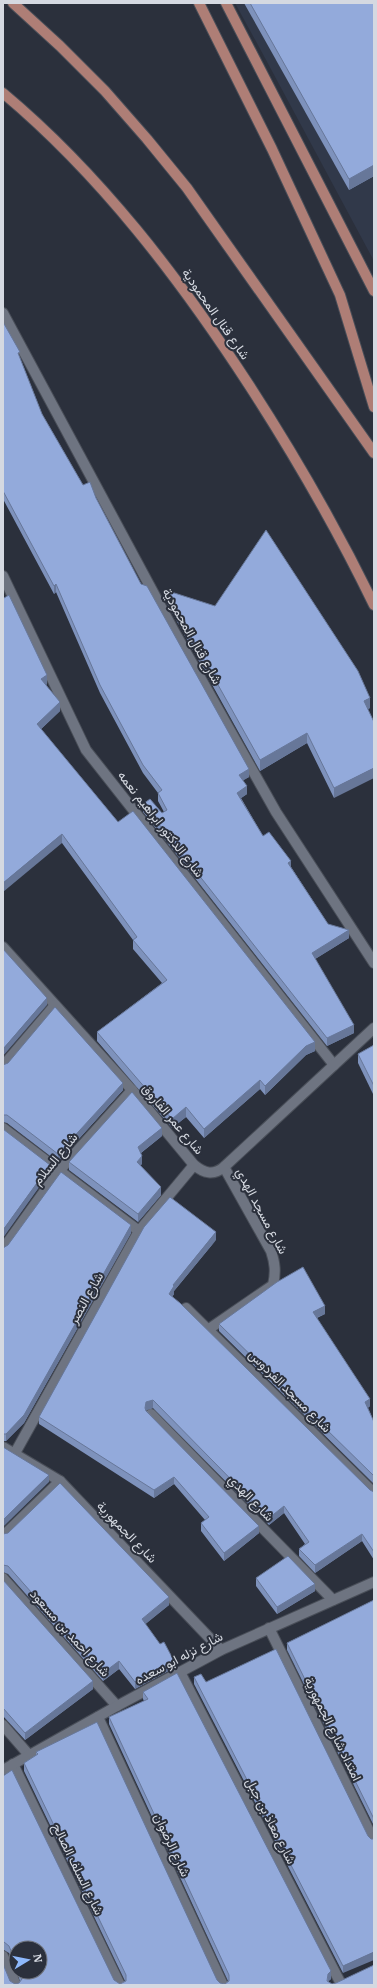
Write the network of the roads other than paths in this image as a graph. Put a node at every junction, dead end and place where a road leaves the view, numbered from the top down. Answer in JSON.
{"nodes":[{"id":1,"x":13,"y":3,"type":"edge"},
{"id":2,"x":199,"y":3,"type":"edge"},
{"id":3,"x":226,"y":3,"type":"edge"},
{"id":4,"x":3,"y":93,"type":"edge"},
{"id":5,"x":374,"y":291,"type":"edge"},
{"id":6,"x":3,"y":313,"type":"edge"},
{"id":7,"x":374,"y":407,"type":"edge"},
{"id":8,"x":374,"y":453,"type":"edge"},
{"id":9,"x":3,"y":576,"type":"edge"},
{"id":10,"x":374,"y":605,"type":"edge"},
{"id":11,"x":3,"y":947,"type":"edge"},
{"id":12,"x":374,"y":963,"type":"edge"},
{"id":13,"x":55,"y":1005,"type":"junction"},
{"id":14,"x":374,"y":1028,"type":"edge"},
{"id":15,"x":334,"y":1065,"type":"junction"},
{"id":16,"x":3,"y":1066,"type":"edge"},
{"id":17,"x":132,"y":1090,"type":"junction"},
{"id":18,"x":3,"y":1128,"type":"edge"},
{"id":19,"x":194,"y":1165,"type":"junction"},
{"id":20,"x":224,"y":1167,"type":"junction"},
{"id":21,"x":59,"y":1171,"type":"junction"},
{"id":22,"x":139,"y":1231,"type":"junction"},
{"id":23,"x":3,"y":1249,"type":"edge"},
{"id":24,"x":186,"y":1308,"type":"edge"},
{"id":25,"x":210,"y":1329,"type":"junction"},
{"id":26,"x":151,"y":1414,"type":"edge"},
{"id":27,"x":3,"y":1446,"type":"edge"},
{"id":28,"x":15,"y":1453,"type":"junction"},
{"id":29,"x":60,"y":1481,"type":"junction"},
{"id":30,"x":374,"y":1493,"type":"edge"},
{"id":31,"x":3,"y":1536,"type":"edge"},
{"id":32,"x":3,"y":1578,"type":"edge"},
{"id":33,"x":374,"y":1582,"type":"edge"},
{"id":34,"x":333,"y":1600,"type":"junction"},
{"id":35,"x":269,"y":1628,"type":"junction"},
{"id":36,"x":221,"y":1650,"type":"junction"},
{"id":37,"x":180,"y":1672,"type":"junction"},
{"id":38,"x":117,"y":1706,"type":"junction"},
{"id":39,"x":98,"y":1717,"type":"junction"},
{"id":40,"x":3,"y":1724,"type":"edge"},
{"id":41,"x":29,"y":1755,"type":"junction"},
{"id":42,"x":13,"y":1764,"type":"junction"},
{"id":43,"x":3,"y":1770,"type":"edge"},
{"id":44,"x":374,"y":1841,"type":"edge"},
{"id":45,"x":3,"y":1956,"type":"edge"},
{"id":46,"x":340,"y":1982,"type":"edge"},
{"id":47,"x":16,"y":1985,"type":"edge"},
{"id":48,"x":120,"y":1985,"type":"edge"},
{"id":49,"x":223,"y":1985,"type":"edge"}],
"edges":[{"from":1,"to":8,"type":"main road"},
{"from":2,"to":7,"type":"main road"},
{"from":3,"to":5,"type":"main road"},
{"from":4,"to":10,"type":"main road","name":"شارع قنال المحمودية"},
{"from":6,"to":12,"type":"street","name":"شارع قنال المحمودية"},
{"from":9,"to":15,"type":"street","name":"شارع الدكتور ابراهيم نعمه"},
{"from":11,"to":13,"type":"street","name":"شارع عمر الفاروق"},
{"from":13,"to":16,"type":"street"},
{"from":13,"to":17,"type":"street","name":"شارع عمر الفاروق"},
{"from":14,"to":15,"type":"street","name":"شارع عمر الفاروق"},
{"from":15,"to":20,"type":"street","name":"شارع عمر الفاروق"},
{"from":17,"to":19,"type":"street","name":"شارع عمر الفاروق"},
{"from":17,"to":21,"type":"street","name":"شارع السلام"},
{"from":18,"to":21,"type":"street"},
{"from":19,"to":20,"type":"street","name":"شارع عمر الفاروق"},
{"from":19,"to":22,"type":"street","name":"شارع النصر"},
{"from":20,"to":25,"type":"street","name":"شارع مسجد الهدي"},
{"from":21,"to":22,"type":"street"},
{"from":21,"to":23,"type":"street","name":"شارع السلام"},
{"from":22,"to":28,"type":"street","name":"شارع النصر"},
{"from":24,"to":25,"type":"street","name":"شارع مسجد الفردوس"},
{"from":25,"to":30,"type":"street","name":"شارع مسجد الفردوس"},
{"from":26,"to":34,"type":"street","name":"شارع الهدي"},
{"from":27,"to":28,"type":"street","name":"شارع الجمهورية"},
{"from":28,"to":29,"type":"street","name":"شارع الجمهورية"},
{"from":29,"to":31,"type":"street"},
{"from":29,"to":36,"type":"street","name":"شارع الجمهورية"},
{"from":32,"to":38,"type":"street","name":"شارع احمد بن مسعود"},
{"from":33,"to":34,"type":"street","name":"شارع نزله ابو سعده"},
{"from":34,"to":35,"type":"street","name":"شارع نزله ابو سعده"},
{"from":35,"to":36,"type":"street","name":"شارع نزله ابو سعده"},
{"from":35,"to":44,"type":"street","name":"امتداد شارع الجمهورية"},
{"from":36,"to":37,"type":"street","name":"شارع نزله ابو سعده"},
{"from":37,"to":38,"type":"street","name":"شارع نزله ابو سعده"},
{"from":37,"to":46,"type":"street","name":"شارع معاذ بن جبل"},
{"from":38,"to":39,"type":"street","name":"شارع نزله ابو سعده"},
{"from":39,"to":41,"type":"street","name":"شارع نزله ابو سعده"},
{"from":39,"to":49,"type":"street","name":"شارع الرضوان"},
{"from":40,"to":41,"type":"street"},
{"from":41,"to":42,"type":"street","name":"شارع نزله ابو سعده"},
{"from":42,"to":43,"type":"street","name":"شارع نزله ابو سعده"},
{"from":42,"to":48,"type":"street","name":"شارع السلف الصالح"},
{"from":45,"to":47,"type":"street"}]}
